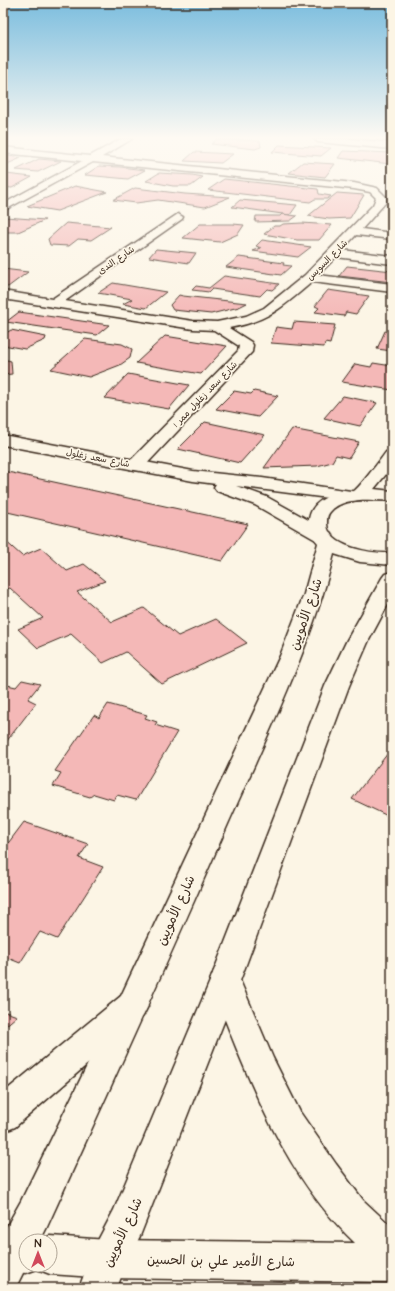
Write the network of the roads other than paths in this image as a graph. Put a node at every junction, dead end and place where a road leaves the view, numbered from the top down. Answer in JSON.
{"nodes":[{"id":1,"x":19,"y":199,"type":"edge"},
{"id":2,"x":381,"y":199,"type":"edge"},
{"id":3,"x":3,"y":208,"type":"edge"},
{"id":4,"x":178,"y":217,"type":"dead end"},
{"id":5,"x":355,"y":232,"type":"junction"},
{"id":6,"x":392,"y":236,"type":"edge"},
{"id":7,"x":335,"y":253,"type":"junction"},
{"id":8,"x":392,"y":260,"type":"edge"},
{"id":9,"x":309,"y":278,"type":"junction"},
{"id":10,"x":392,"y":288,"type":"edge"},
{"id":11,"x":3,"y":295,"type":"edge"},
{"id":12,"x":22,"y":298,"type":"junction"},
{"id":13,"x":54,"y":304,"type":"junction"},
{"id":14,"x":3,"y":310,"type":"edge"},
{"id":15,"x":217,"y":326,"type":"junction"},
{"id":16,"x":3,"y":440,"type":"edge"},
{"id":17,"x":392,"y":456,"type":"edge"},
{"id":18,"x":136,"y":465,"type":"junction"},
{"id":19,"x":193,"y":476,"type":"junction"},
{"id":20,"x":356,"y":495,"type":"junction"},
{"id":21,"x":392,"y":496,"type":"edge"},
{"id":22,"x":325,"y":539,"type":"junction"},
{"id":23,"x":392,"y":559,"type":"edge"},
{"id":24,"x":392,"y":578,"type":"edge"},
{"id":25,"x":225,"y":981,"type":"junction"},
{"id":26,"x":132,"y":1006,"type":"junction"},
{"id":27,"x":3,"y":1115,"type":"edge"},
{"id":28,"x":392,"y":1253,"type":"edge"},
{"id":29,"x":11,"y":1258,"type":"edge"},
{"id":30,"x":58,"y":1258,"type":"edge"},
{"id":31,"x":392,"y":1263,"type":"edge"},
{"id":32,"x":103,"y":1274,"type":"edge"}],
"edges":[{"from":1,"to":3,"type":"street"},
{"from":2,"to":5,"type":"street","name":"شارع السويس"},
{"from":4,"to":13,"type":"street","name":"شارع الندى"},
{"from":5,"to":6,"type":"street"},
{"from":5,"to":7,"type":"street","name":"شارع السويس"},
{"from":7,"to":8,"type":"street"},
{"from":7,"to":9,"type":"street","name":"شارع السويس"},
{"from":9,"to":10,"type":"street"},
{"from":9,"to":15,"type":"street","name":"شارع السويس"},
{"from":11,"to":12,"type":"street","name":"شارع السويس"},
{"from":12,"to":13,"type":"street","name":"شارع السويس"},
{"from":12,"to":14,"type":"street"},
{"from":13,"to":15,"type":"street","name":"شارع السويس"},
{"from":15,"to":18,"type":"street","name":"شارع سعد زغلول ممر 1"},
{"from":16,"to":18,"type":"street","name":"شارع سعد زغلول"},
{"from":17,"to":20,"type":"street"},
{"from":18,"to":19,"type":"street","name":"شارع سعد زغلول"},
{"from":19,"to":20,"type":"street","name":"شارع سعد زغلول"},
{"from":19,"to":22,"type":"street","name":"شارع سعد زغلول"},
{"from":20,"to":21,"type":"street","name":"شارع سعد زغلول"},
{"from":20,"to":22,"type":"street"},
{"from":22,"to":23,"type":"street","name":"شارع سعد زغلول"},
{"from":22,"to":26,"type":"street","name":"شارع الأمويين"},
{"from":24,"to":25,"type":"street","name":"شارع الأمويين"},
{"from":25,"to":28,"type":"street"},
{"from":25,"to":32,"type":"street","name":"شارع الأمويين"},
{"from":26,"to":27,"type":"street"},
{"from":26,"to":29,"type":"street","name":"شارع الأمويين"},
{"from":30,"to":32,"type":"street","name":"شارع الأمير علي بن الحسين"},
{"from":31,"to":32,"type":"street","name":"شارع الأمير علي بن الحسين"}]}
